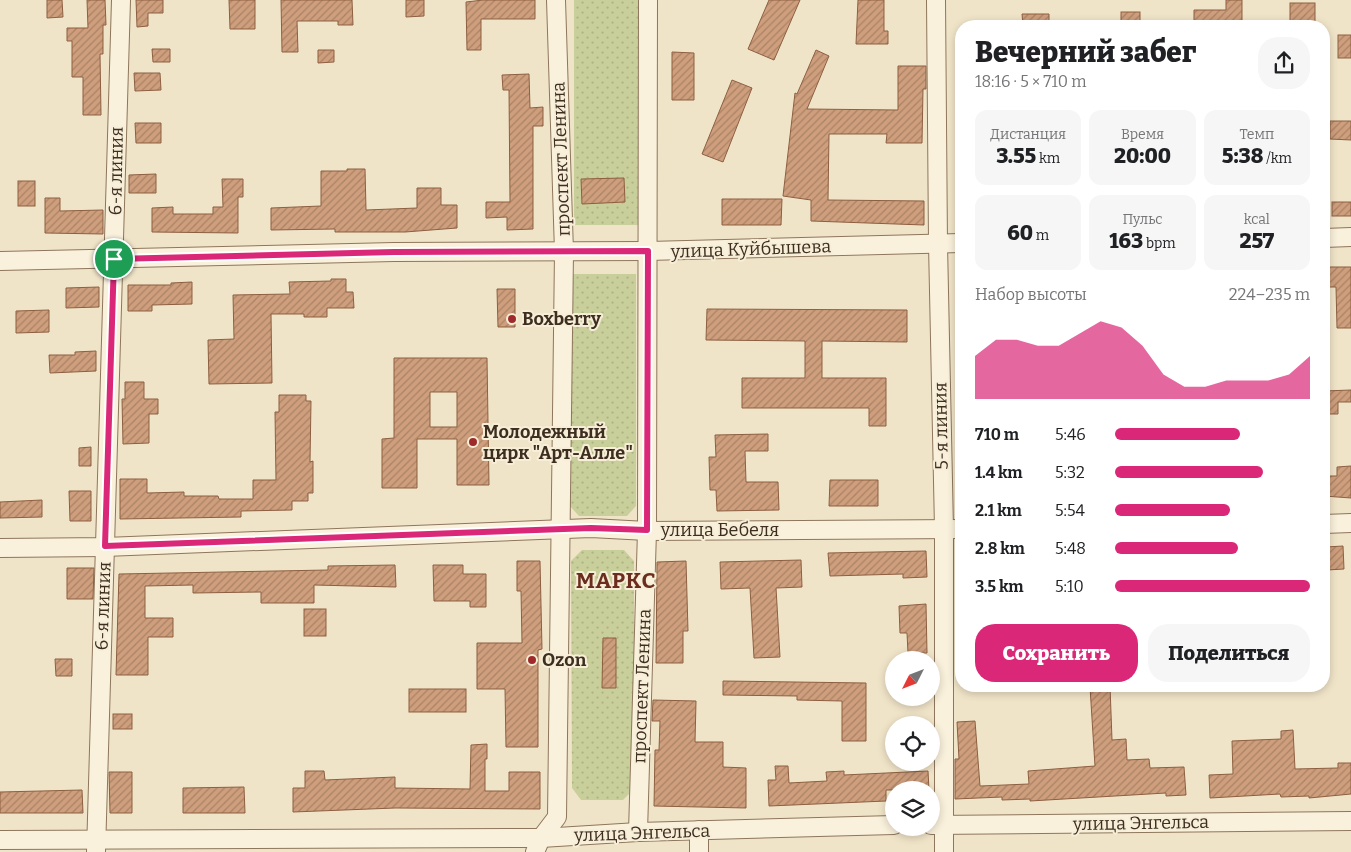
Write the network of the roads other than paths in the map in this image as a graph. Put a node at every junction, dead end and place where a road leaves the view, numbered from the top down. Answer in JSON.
{"nodes":[{"id":1,"x":121,"y":0,"type":"edge"},
{"id":2,"x":556,"y":0,"type":"edge"},
{"id":3,"x":648,"y":0,"type":"edge"},
{"id":4,"x":936,"y":0,"type":"edge"},
{"id":5,"x":1330,"y":238,"type":"edge"},
{"id":6,"x":1351,"y":238,"type":"edge"},
{"id":7,"x":955,"y":243,"type":"edge"},
{"id":8,"x":938,"y":244,"type":"junction"},
{"id":9,"x":648,"y":251,"type":"junction"},
{"id":10,"x":564,"y":252,"type":"junction"},
{"id":11,"x":114,"y":259,"type":"junction"},
{"id":12,"x":0,"y":261,"type":"edge"},
{"id":13,"x":1351,"y":523,"type":"edge"},
{"id":14,"x":1330,"y":524,"type":"edge"},
{"id":15,"x":955,"y":529,"type":"edge"},
{"id":16,"x":558,"y":530,"type":"junction"},
{"id":17,"x":647,"y":530,"type":"junction"},
{"id":18,"x":944,"y":530,"type":"junction"},
{"id":19,"x":105,"y":546,"type":"junction"},
{"id":20,"x":0,"y":548,"type":"edge"},
{"id":21,"x":939,"y":781,"type":"edge"},
{"id":22,"x":1351,"y":821,"type":"edge"},
{"id":23,"x":940,"y":824,"type":"edge"},
{"id":24,"x":885,"y":826,"type":"edge"},
{"id":25,"x":699,"y":830,"type":"junction"},
{"id":26,"x":638,"y":832,"type":"junction"},
{"id":27,"x":940,"y":833,"type":"edge"},
{"id":28,"x":0,"y":840,"type":"edge"},
{"id":29,"x":97,"y":845,"type":"edge"},
{"id":30,"x":538,"y":845,"type":"edge"},
{"id":31,"x":699,"y":852,"type":"edge"},
{"id":32,"x":944,"y":852,"type":"edge"}],
"edges":[{"from":1,"to":11,"type":"street","name":"6-я линия"},
{"from":2,"to":10,"type":"street","name":"проспект Ленина"},
{"from":3,"to":9,"type":"street","name":"проспект Ленина"},
{"from":4,"to":8,"type":"street","name":"5-я линия"},
{"from":5,"to":6,"type":"street"},
{"from":7,"to":8,"type":"street","name":"улица Куйбышева"},
{"from":8,"to":9,"type":"street","name":"улица Куйбышева"},
{"from":8,"to":18,"type":"street","name":"5-я линия"},
{"from":9,"to":10,"type":"street","name":"улица Куйбышева"},
{"from":9,"to":17,"type":"street","name":"проспект Ленина"},
{"from":10,"to":11,"type":"street","name":"улица Куйбышева"},
{"from":10,"to":16,"type":"street","name":"проспект Ленина"},
{"from":11,"to":12,"type":"street","name":"улица Куйбышева"},
{"from":11,"to":19,"type":"street","name":"6-я линия"},
{"from":13,"to":14,"type":"street"},
{"from":15,"to":18,"type":"street","name":"улица Бебеля"},
{"from":16,"to":17,"type":"street","name":"улица Бебеля"},
{"from":16,"to":19,"type":"street","name":"улица Бебеля"},
{"from":16,"to":30,"type":"street","name":"проспект Ленина"},
{"from":17,"to":18,"type":"street","name":"улица Бебеля"},
{"from":17,"to":26,"type":"street","name":"проспект Ленина"},
{"from":18,"to":21,"type":"street","name":"5-я линия"},
{"from":19,"to":20,"type":"street","name":"улица Бебеля"},
{"from":19,"to":29,"type":"street","name":"6-я линия"},
{"from":22,"to":23,"type":"street","name":"улица Энгельса"},
{"from":24,"to":25,"type":"street","name":"улица Энгельса"},
{"from":25,"to":26,"type":"street","name":"улица Энгельса"},
{"from":25,"to":31,"type":"street"},
{"from":26,"to":30,"type":"street","name":"улица Энгельса"},
{"from":27,"to":32,"type":"street","name":"5-я линия"},
{"from":28,"to":29,"type":"street","name":"улица Энгельса"},
{"from":29,"to":30,"type":"street","name":"улица Энгельса"}]}
